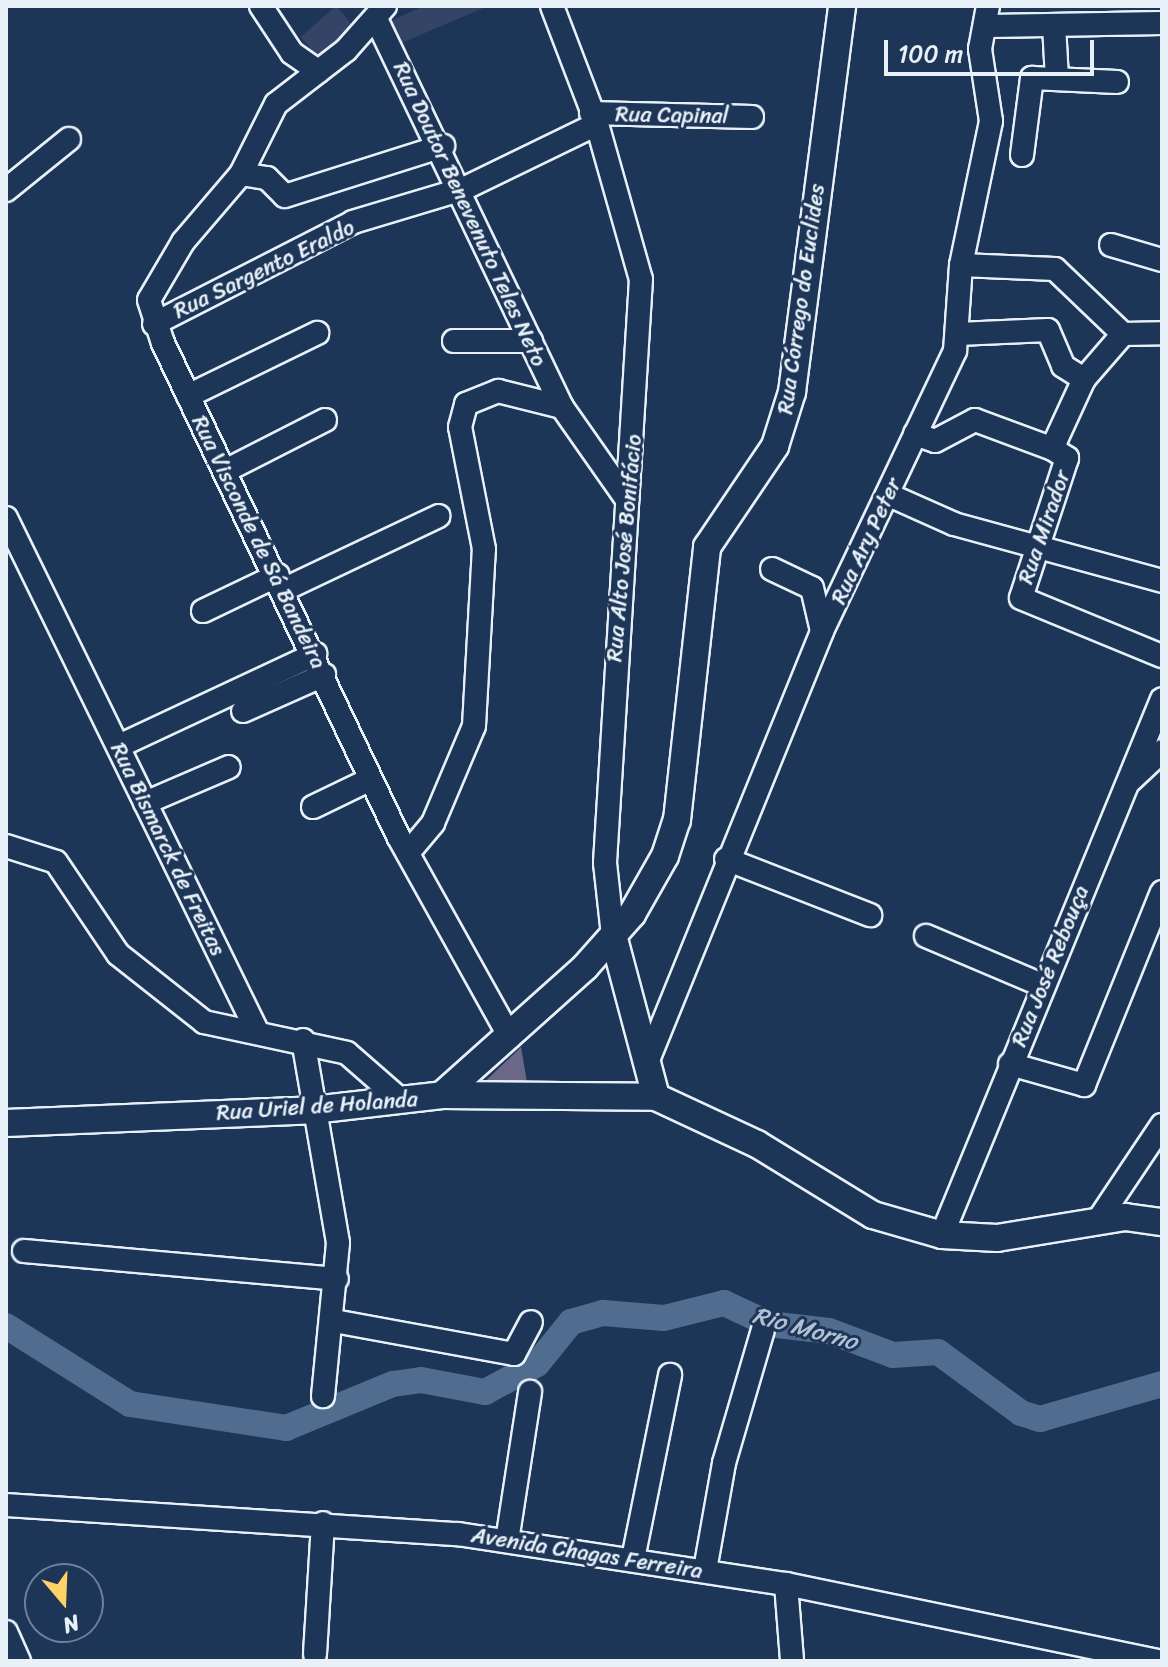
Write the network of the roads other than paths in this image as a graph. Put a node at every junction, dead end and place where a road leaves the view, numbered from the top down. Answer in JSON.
{"nodes":[{"id":1,"x":261,"y":6,"type":"edge"},
{"id":2,"x":552,"y":6,"type":"edge"},
{"id":3,"x":842,"y":6,"type":"edge"},
{"id":4,"x":381,"y":13,"type":"edge"},
{"id":5,"x":989,"y":16,"type":"edge"},
{"id":6,"x":1134,"y":16,"type":"edge"},
{"id":7,"x":1162,"y":23,"type":"edge"},
{"id":8,"x":1054,"y":25,"type":"junction"},
{"id":9,"x":318,"y":71,"type":"junction"},
{"id":10,"x":1057,"y":78,"type":"junction"},
{"id":11,"x":1117,"y":82,"type":"dead end"},
{"id":12,"x":752,"y":117,"type":"dead end"},
{"id":13,"x":594,"y":119,"type":"junction"},
{"id":14,"x":69,"y":139,"type":"dead end"},
{"id":15,"x":443,"y":146,"type":"junction"},
{"id":16,"x":1022,"y":155,"type":"dead end"},
{"id":17,"x":241,"y":174,"type":"junction"},
{"id":18,"x":463,"y":189,"type":"junction"},
{"id":19,"x":6,"y":190,"type":"edge"},
{"id":20,"x":1111,"y":245,"type":"dead end"},
{"id":21,"x":1162,"y":260,"type":"edge"},
{"id":22,"x":961,"y":265,"type":"junction"},
{"id":23,"x":154,"y":324,"type":"junction"},
{"id":24,"x":317,"y":333,"type":"dead end"},
{"id":25,"x":1162,"y":333,"type":"edge"},
{"id":26,"x":958,"y":334,"type":"junction"},
{"id":27,"x":1123,"y":334,"type":"junction"},
{"id":28,"x":454,"y":341,"type":"dead end"},
{"id":29,"x":531,"y":341,"type":"junction"},
{"id":30,"x":1084,"y":379,"type":"junction"},
{"id":31,"x":188,"y":396,"type":"junction"},
{"id":32,"x":562,"y":407,"type":"junction"},
{"id":33,"x":325,"y":420,"type":"dead end"},
{"id":34,"x":915,"y":434,"type":"junction"},
{"id":35,"x":1053,"y":449,"type":"junction"},
{"id":36,"x":227,"y":470,"type":"junction"},
{"id":37,"x":889,"y":495,"type":"junction"},
{"id":38,"x":627,"y":500,"type":"junction"},
{"id":39,"x":439,"y":516,"type":"dead end"},
{"id":40,"x":6,"y":518,"type":"edge"},
{"id":41,"x":1035,"y":547,"type":"junction"},
{"id":42,"x":772,"y":569,"type":"dead end"},
{"id":43,"x":1162,"y":581,"type":"edge"},
{"id":44,"x":281,"y":582,"type":"junction"},
{"id":45,"x":203,"y":611,"type":"dead end"},
{"id":46,"x":822,"y":631,"type":"junction"},
{"id":47,"x":315,"y":654,"type":"junction"},
{"id":48,"x":1162,"y":656,"type":"edge"},
{"id":49,"x":324,"y":675,"type":"junction"},
{"id":50,"x":1162,"y":699,"type":"edge"},
{"id":51,"x":243,"y":711,"type":"dead end"},
{"id":52,"x":119,"y":746,"type":"junction"},
{"id":53,"x":1162,"y":751,"type":"edge"},
{"id":54,"x":229,"y":767,"type":"dead end"},
{"id":55,"x":371,"y":779,"type":"junction"},
{"id":56,"x":1126,"y":781,"type":"junction"},
{"id":57,"x":145,"y":803,"type":"junction"},
{"id":58,"x":313,"y":807,"type":"dead end"},
{"id":59,"x":6,"y":846,"type":"edge"},
{"id":60,"x":408,"y":853,"type":"junction"},
{"id":61,"x":726,"y":859,"type":"junction"},
{"id":62,"x":1162,"y":892,"type":"edge"},
{"id":63,"x":870,"y":915,"type":"dead end"},
{"id":64,"x":613,"y":935,"type":"junction"},
{"id":65,"x":926,"y":936,"type":"dead end"},
{"id":66,"x":1042,"y":985,"type":"junction"},
{"id":67,"x":256,"y":1029,"type":"junction"},
{"id":68,"x":510,"y":1037,"type":"junction"},
{"id":69,"x":303,"y":1040,"type":"junction"},
{"id":70,"x":648,"y":1060,"type":"junction"},
{"id":71,"x":1010,"y":1064,"type":"junction"},
{"id":72,"x":442,"y":1095,"type":"junction"},
{"id":73,"x":656,"y":1097,"type":"junction"},
{"id":74,"x":402,"y":1101,"type":"junction"},
{"id":75,"x":313,"y":1110,"type":"junction"},
{"id":76,"x":6,"y":1123,"type":"edge"},
{"id":77,"x":1162,"y":1125,"type":"edge"},
{"id":78,"x":1099,"y":1219,"type":"junction"},
{"id":79,"x":1162,"y":1222,"type":"edge"},
{"id":80,"x":942,"y":1235,"type":"junction"},
{"id":81,"x":24,"y":1251,"type":"dead end"},
{"id":82,"x":337,"y":1279,"type":"junction"},
{"id":83,"x":334,"y":1321,"type":"junction"},
{"id":84,"x":531,"y":1322,"type":"dead end"},
{"id":85,"x":763,"y":1330,"type":"dead end"},
{"id":86,"x":670,"y":1375,"type":"dead end"},
{"id":87,"x":530,"y":1392,"type":"dead end"},
{"id":88,"x":323,"y":1396,"type":"dead end"},
{"id":89,"x":6,"y":1505,"type":"edge"},
{"id":90,"x":323,"y":1523,"type":"junction"},
{"id":91,"x":507,"y":1541,"type":"junction"},
{"id":92,"x":633,"y":1559,"type":"junction"},
{"id":93,"x":705,"y":1567,"type":"junction"},
{"id":94,"x":786,"y":1584,"type":"junction"},
{"id":95,"x":6,"y":1632,"type":"edge"},
{"id":96,"x":315,"y":1654,"type":"dead end"},
{"id":97,"x":19,"y":1661,"type":"edge"},
{"id":98,"x":792,"y":1661,"type":"edge"},
{"id":99,"x":1159,"y":1661,"type":"edge"}],
"edges":[{"from":1,"to":9,"type":"street"},
{"from":2,"to":13,"type":"street","name":"Rua Alto José Bonifácio"},
{"from":3,"to":64,"type":"main road","name":"Rua Córrego do Euclides"},
{"from":4,"to":9,"type":"street","name":"Rua Visconde de Sá Bandeira"},
{"from":4,"to":15,"type":"street","name":"Rua Doutor Benevenuto Teles Neto"},
{"from":5,"to":8,"type":"street"},
{"from":5,"to":22,"type":"street","name":"Rua Ary Peter"},
{"from":6,"to":7,"type":"street"},
{"from":6,"to":8,"type":"street"},
{"from":8,"to":10,"type":"street"},
{"from":9,"to":17,"type":"street","name":"Rua Visconde de Sá Bandeira"},
{"from":10,"to":11,"type":"street"},
{"from":10,"to":16,"type":"street"},
{"from":12,"to":13,"type":"street","name":"Rua Capinal"},
{"from":13,"to":18,"type":"street","name":"Rua Sargento Eraldo"},
{"from":13,"to":38,"type":"street","name":"Rua Alto José Bonifácio"},
{"from":14,"to":19,"type":"street"},
{"from":15,"to":17,"type":"street"},
{"from":15,"to":18,"type":"street","name":"Rua Doutor Benevenuto Teles Neto"},
{"from":17,"to":23,"type":"street","name":"Rua Visconde de Sá Bandeira"},
{"from":18,"to":23,"type":"street","name":"Rua Sargento Eraldo"},
{"from":18,"to":29,"type":"street","name":"Rua Doutor Benevenuto Teles Neto"},
{"from":20,"to":21,"type":"street"},
{"from":22,"to":26,"type":"street","name":"Rua Ary Peter"},
{"from":22,"to":27,"type":"street"},
{"from":23,"to":31,"type":"street","name":"Rua Visconde de Sá Bandeira"},
{"from":24,"to":31,"type":"street"},
{"from":25,"to":27,"type":"street"},
{"from":26,"to":30,"type":"street"},
{"from":26,"to":34,"type":"street","name":"Rua Ary Peter"},
{"from":27,"to":30,"type":"street","name":"Rua Mirador"},
{"from":28,"to":29,"type":"street"},
{"from":29,"to":32,"type":"street","name":"Rua Doutor Benevenuto Teles Neto"},
{"from":30,"to":35,"type":"street","name":"Rua Mirador"},
{"from":31,"to":36,"type":"street","name":"Rua Visconde de Sá Bandeira"},
{"from":32,"to":38,"type":"street","name":"Rua Doutor Benevenuto Teles Neto"},
{"from":32,"to":60,"type":"street"},
{"from":33,"to":36,"type":"street"},
{"from":34,"to":35,"type":"street"},
{"from":34,"to":37,"type":"street","name":"Rua Ary Peter"},
{"from":35,"to":41,"type":"street","name":"Rua Mirador"},
{"from":36,"to":44,"type":"street","name":"Rua Visconde de Sá Bandeira"},
{"from":37,"to":41,"type":"street"},
{"from":37,"to":46,"type":"street","name":"Rua Ary Peter"},
{"from":38,"to":64,"type":"street","name":"Rua Alto José Bonifácio"},
{"from":39,"to":44,"type":"street"},
{"from":40,"to":52,"type":"street","name":"Rua Bismarck de Freitas"},
{"from":41,"to":43,"type":"street"},
{"from":41,"to":48,"type":"street","name":"Rua Mirador"},
{"from":42,"to":46,"type":"street"},
{"from":44,"to":45,"type":"street"},
{"from":44,"to":47,"type":"street","name":"Rua Visconde de Sá Bandeira"},
{"from":46,"to":61,"type":"street","name":"Rua Ary Peter"},
{"from":47,"to":49,"type":"street","name":"Rua Visconde de Sá Bandeira"},
{"from":47,"to":52,"type":"street"},
{"from":49,"to":51,"type":"street"},
{"from":49,"to":55,"type":"street","name":"Rua Visconde de Sá Bandeira"},
{"from":50,"to":56,"type":"street","name":"Rua José Rebouça"},
{"from":52,"to":57,"type":"street","name":"Rua Bismarck de Freitas"},
{"from":53,"to":56,"type":"street"},
{"from":54,"to":57,"type":"street"},
{"from":55,"to":58,"type":"street"},
{"from":55,"to":60,"type":"street","name":"Rua Visconde de Sá Bandeira"},
{"from":56,"to":66,"type":"street","name":"Rua José Rebouça"},
{"from":57,"to":67,"type":"street","name":"Rua Bismarck de Freitas"},
{"from":59,"to":67,"type":"street"},
{"from":60,"to":68,"type":"street","name":"Rua Visconde de Sá Bandeira"},
{"from":61,"to":63,"type":"street"},
{"from":61,"to":70,"type":"street","name":"Rua Ary Peter"},
{"from":62,"to":71,"type":"street"},
{"from":64,"to":68,"type":"main road","name":"Rua Uriel de Holanda"},
{"from":64,"to":70,"type":"main road","name":"Rua Alto José Bonifácio"},
{"from":65,"to":66,"type":"street"},
{"from":66,"to":71,"type":"street","name":"Rua José Rebouça"},
{"from":67,"to":69,"type":"street"},
{"from":68,"to":72,"type":"main road","name":"Rua Uriel de Holanda"},
{"from":69,"to":74,"type":"street"},
{"from":69,"to":75,"type":"street"},
{"from":70,"to":73,"type":"main road","name":"Rua Alto José Bonifácio"},
{"from":71,"to":80,"type":"street","name":"Rua José Rebouça"},
{"from":72,"to":73,"type":"main road"},
{"from":72,"to":74,"type":"main road","name":"Rua Uriel de Holanda"},
{"from":73,"to":80,"type":"main road"},
{"from":74,"to":75,"type":"main road","name":"Rua Uriel de Holanda"},
{"from":75,"to":76,"type":"main road","name":"Rua Uriel de Holanda"},
{"from":75,"to":82,"type":"street"},
{"from":77,"to":78,"type":"street"},
{"from":78,"to":79,"type":"main road"},
{"from":78,"to":80,"type":"main road"},
{"from":81,"to":82,"type":"street"},
{"from":82,"to":83,"type":"street"},
{"from":83,"to":84,"type":"street"},
{"from":83,"to":88,"type":"street"},
{"from":85,"to":93,"type":"street"},
{"from":86,"to":92,"type":"street"},
{"from":87,"to":91,"type":"street"},
{"from":89,"to":90,"type":"street","name":"Avenida Chagas Ferreira"},
{"from":90,"to":91,"type":"street","name":"Avenida Chagas Ferreira"},
{"from":90,"to":96,"type":"street"},
{"from":91,"to":92,"type":"street","name":"Avenida Chagas Ferreira"},
{"from":92,"to":93,"type":"street","name":"Avenida Chagas Ferreira"},
{"from":93,"to":94,"type":"street","name":"Avenida Chagas Ferreira"},
{"from":94,"to":98,"type":"street"},
{"from":94,"to":99,"type":"street","name":"Avenida Chagas Ferreira"},
{"from":95,"to":97,"type":"street"}]}
